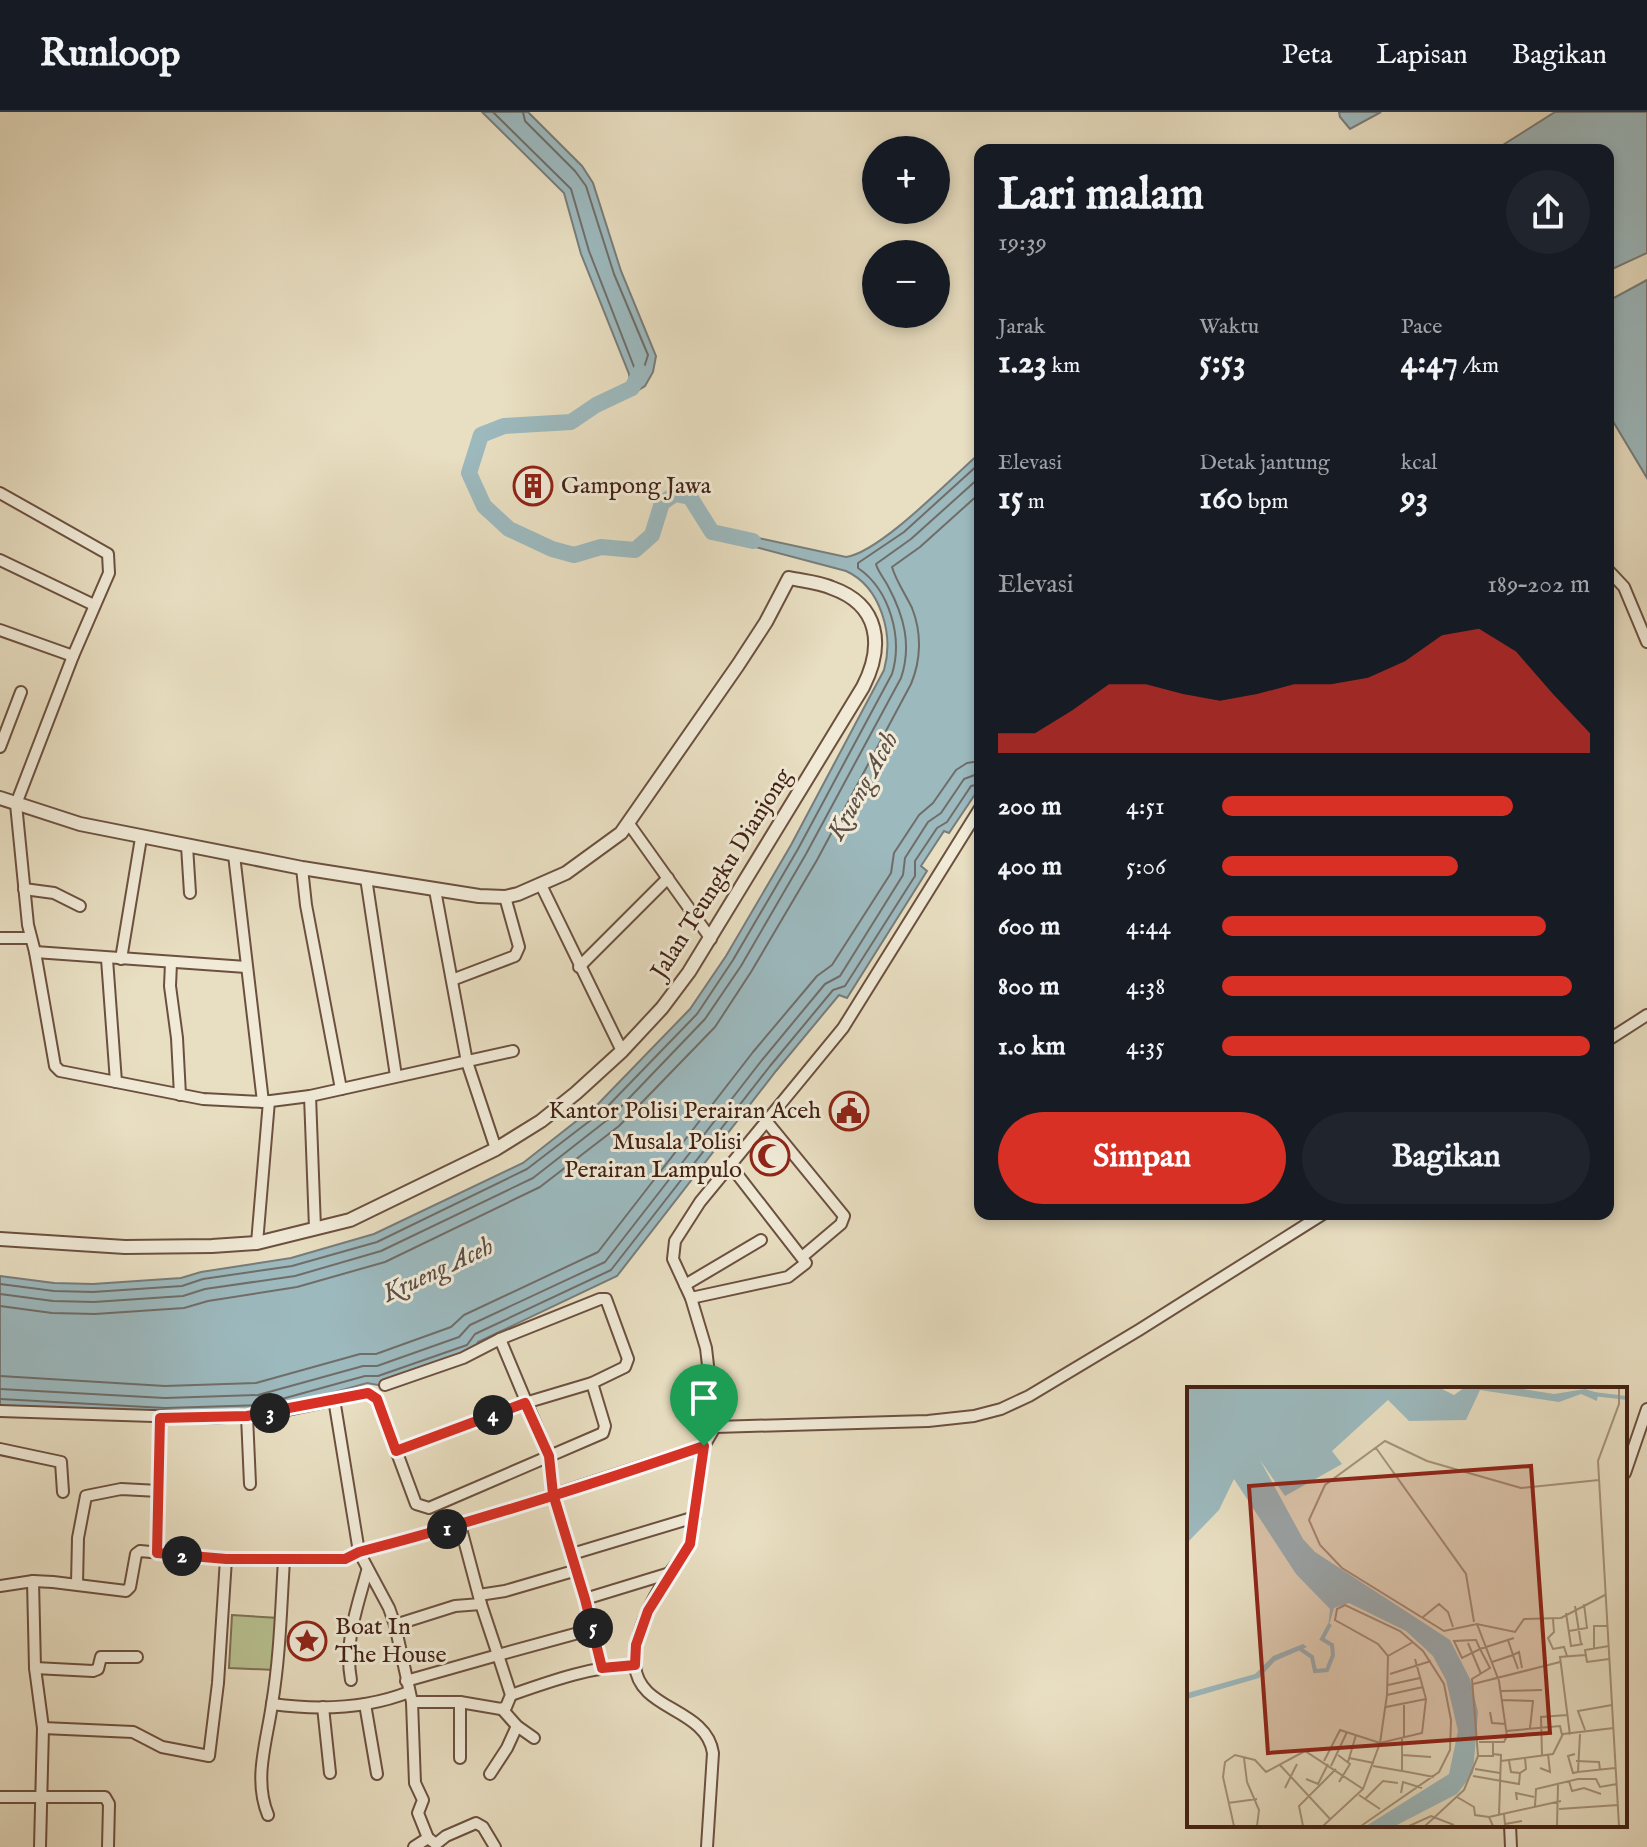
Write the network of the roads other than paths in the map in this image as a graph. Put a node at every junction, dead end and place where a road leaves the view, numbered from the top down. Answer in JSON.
{"nodes":[{"id":1,"x":0,"y":493,"type":"edge"},
{"id":2,"x":0,"y":560,"type":"edge"},
{"id":3,"x":1614,"y":576,"type":"edge"},
{"id":4,"x":94,"y":605,"type":"junction"},
{"id":5,"x":0,"y":630,"type":"edge"},
{"id":6,"x":1647,"y":642,"type":"edge"},
{"id":7,"x":73,"y":656,"type":"junction"},
{"id":8,"x":21,"y":692,"type":"dead end"},
{"id":9,"x":0,"y":747,"type":"edge"},
{"id":10,"x":0,"y":798,"type":"edge"},
{"id":11,"x":16,"y":804,"type":"junction"},
{"id":12,"x":629,"y":824,"type":"junction"},
{"id":13,"x":974,"y":827,"type":"edge"},
{"id":14,"x":141,"y":838,"type":"junction"},
{"id":15,"x":187,"y":846,"type":"junction"},
{"id":16,"x":234,"y":855,"type":"junction"},
{"id":17,"x":302,"y":868,"type":"junction"},
{"id":18,"x":366,"y":878,"type":"junction"},
{"id":19,"x":668,"y":878,"type":"junction"},
{"id":20,"x":541,"y":885,"type":"junction"},
{"id":21,"x":24,"y":889,"type":"junction"},
{"id":22,"x":435,"y":890,"type":"junction"},
{"id":23,"x":190,"y":893,"type":"dead end"},
{"id":24,"x":505,"y":897,"type":"junction"},
{"id":25,"x":80,"y":906,"type":"dead end"},
{"id":26,"x":0,"y":938,"type":"edge"},
{"id":27,"x":30,"y":938,"type":"junction"},
{"id":28,"x":711,"y":939,"type":"junction"},
{"id":29,"x":35,"y":952,"type":"junction"},
{"id":30,"x":107,"y":959,"type":"junction"},
{"id":31,"x":121,"y":959,"type":"junction"},
{"id":32,"x":171,"y":963,"type":"junction"},
{"id":33,"x":246,"y":967,"type":"junction"},
{"id":34,"x":579,"y":967,"type":"junction"},
{"id":35,"x":452,"y":980,"type":"junction"},
{"id":36,"x":1647,"y":1015,"type":"edge"},
{"id":37,"x":1614,"y":1036,"type":"edge"},
{"id":38,"x":513,"y":1051,"type":"dead end"},
{"id":39,"x":622,"y":1051,"type":"junction"},
{"id":40,"x":467,"y":1062,"type":"junction"},
{"id":41,"x":396,"y":1076,"type":"junction"},
{"id":42,"x":116,"y":1082,"type":"junction"},
{"id":43,"x":341,"y":1089,"type":"junction"},
{"id":44,"x":180,"y":1095,"type":"junction"},
{"id":45,"x":310,"y":1096,"type":"junction"},
{"id":46,"x":266,"y":1101,"type":"junction"},
{"id":47,"x":767,"y":1122,"type":"junction"},
{"id":48,"x":496,"y":1149,"type":"junction"},
{"id":49,"x":730,"y":1165,"type":"junction"},
{"id":50,"x":1313,"y":1220,"type":"edge"},
{"id":51,"x":315,"y":1228,"type":"junction"},
{"id":52,"x":0,"y":1239,"type":"edge"},
{"id":53,"x":761,"y":1240,"type":"dead end"},
{"id":54,"x":257,"y":1243,"type":"junction"},
{"id":55,"x":802,"y":1257,"type":"junction"},
{"id":56,"x":685,"y":1285,"type":"junction"},
{"id":57,"x":691,"y":1298,"type":"junction"},
{"id":58,"x":500,"y":1339,"type":"junction"},
{"id":59,"x":592,"y":1383,"type":"junction"},
{"id":60,"x":385,"y":1385,"type":"dead end"},
{"id":61,"x":334,"y":1399,"type":"junction"},
{"id":62,"x":525,"y":1403,"type":"junction"},
{"id":63,"x":1647,"y":1409,"type":"edge"},
{"id":64,"x":0,"y":1411,"type":"edge"},
{"id":65,"x":247,"y":1416,"type":"junction"},
{"id":66,"x":160,"y":1418,"type":"junction"},
{"id":67,"x":715,"y":1427,"type":"junction"},
{"id":68,"x":704,"y":1446,"type":"junction"},
{"id":69,"x":0,"y":1449,"type":"edge"},
{"id":70,"x":396,"y":1451,"type":"junction"},
{"id":71,"x":549,"y":1456,"type":"junction"},
{"id":72,"x":1627,"y":1467,"type":"edge"},
{"id":73,"x":250,"y":1484,"type":"dead end"},
{"id":74,"x":159,"y":1491,"type":"junction"},
{"id":75,"x":63,"y":1492,"type":"dead end"},
{"id":76,"x":553,"y":1494,"type":"junction"},
{"id":77,"x":695,"y":1517,"type":"junction"},
{"id":78,"x":460,"y":1525,"type":"junction"},
{"id":79,"x":359,"y":1552,"type":"junction"},
{"id":80,"x":157,"y":1553,"type":"junction"},
{"id":81,"x":572,"y":1554,"type":"junction"},
{"id":82,"x":226,"y":1559,"type":"junction"},
{"id":83,"x":284,"y":1560,"type":"junction"},
{"id":84,"x":577,"y":1570,"type":"junction"},
{"id":85,"x":367,"y":1571,"type":"junction"},
{"id":86,"x":670,"y":1573,"type":"junction"},
{"id":87,"x":33,"y":1581,"type":"junction"},
{"id":88,"x":77,"y":1584,"type":"junction"},
{"id":89,"x":0,"y":1586,"type":"edge"},
{"id":90,"x":585,"y":1599,"type":"junction"},
{"id":91,"x":480,"y":1600,"type":"junction"},
{"id":92,"x":395,"y":1625,"type":"junction"},
{"id":93,"x":593,"y":1629,"type":"junction"},
{"id":94,"x":498,"y":1655,"type":"junction"},
{"id":95,"x":137,"y":1657,"type":"dead end"},
{"id":96,"x":635,"y":1665,"type":"junction"},
{"id":97,"x":35,"y":1668,"type":"junction"},
{"id":98,"x":602,"y":1668,"type":"junction"},
{"id":99,"x":351,"y":1680,"type":"dead end"},
{"id":100,"x":406,"y":1681,"type":"junction"},
{"id":101,"x":511,"y":1695,"type":"junction"},
{"id":102,"x":410,"y":1697,"type":"junction"},
{"id":103,"x":460,"y":1702,"type":"junction"},
{"id":104,"x":272,"y":1704,"type":"junction"},
{"id":105,"x":365,"y":1704,"type":"junction"},
{"id":106,"x":323,"y":1707,"type":"junction"},
{"id":107,"x":502,"y":1709,"type":"junction"},
{"id":108,"x":517,"y":1726,"type":"junction"},
{"id":109,"x":43,"y":1728,"type":"junction"},
{"id":110,"x":534,"y":1738,"type":"dead end"},
{"id":111,"x":460,"y":1758,"type":"dead end"},
{"id":112,"x":330,"y":1773,"type":"dead end"},
{"id":113,"x":377,"y":1774,"type":"dead end"},
{"id":114,"x":490,"y":1774,"type":"dead end"},
{"id":115,"x":0,"y":1797,"type":"edge"},
{"id":116,"x":40,"y":1799,"type":"junction"},
{"id":117,"x":268,"y":1815,"type":"dead end"},
{"id":118,"x":1510,"y":1827,"type":"edge"},
{"id":119,"x":446,"y":1836,"type":"junction"},
{"id":120,"x":428,"y":1838,"type":"junction"},
{"id":121,"x":40,"y":1847,"type":"edge"},
{"id":122,"x":108,"y":1847,"type":"edge"},
{"id":123,"x":414,"y":1847,"type":"edge"},
{"id":124,"x":453,"y":1847,"type":"edge"},
{"id":125,"x":495,"y":1847,"type":"edge"},
{"id":126,"x":707,"y":1847,"type":"edge"},
{"id":127,"x":1511,"y":1847,"type":"edge"}],
"edges":[{"from":1,"to":4,"type":"street"},
{"from":2,"to":4,"type":"street"},
{"from":3,"to":6,"type":"street"},
{"from":4,"to":7,"type":"street"},
{"from":5,"to":7,"type":"street"},
{"from":7,"to":11,"type":"street"},
{"from":8,"to":9,"type":"street"},
{"from":10,"to":11,"type":"street"},
{"from":11,"to":14,"type":"street"},
{"from":11,"to":21,"type":"street"},
{"from":12,"to":19,"type":"street"},
{"from":12,"to":20,"type":"street"},
{"from":12,"to":28,"type":"street","name":"Jalan Teungku Dianjong"},
{"from":13,"to":47,"type":"street"},
{"from":14,"to":15,"type":"street"},
{"from":14,"to":31,"type":"street"},
{"from":15,"to":16,"type":"street"},
{"from":15,"to":23,"type":"street"},
{"from":16,"to":17,"type":"street"},
{"from":16,"to":33,"type":"street"},
{"from":17,"to":18,"type":"street"},
{"from":17,"to":43,"type":"street"},
{"from":18,"to":22,"type":"street"},
{"from":18,"to":41,"type":"street"},
{"from":19,"to":28,"type":"street"},
{"from":19,"to":34,"type":"street"},
{"from":20,"to":24,"type":"street"},
{"from":20,"to":34,"type":"street"},
{"from":21,"to":25,"type":"street"},
{"from":21,"to":27,"type":"street"},
{"from":22,"to":24,"type":"street"},
{"from":22,"to":35,"type":"street"},
{"from":24,"to":35,"type":"street"},
{"from":26,"to":27,"type":"street"},
{"from":27,"to":29,"type":"street"},
{"from":28,"to":39,"type":"street","name":"Jalan Teungku Dianjong"},
{"from":29,"to":30,"type":"street"},
{"from":29,"to":42,"type":"street"},
{"from":30,"to":31,"type":"street"},
{"from":30,"to":42,"type":"street"},
{"from":31,"to":32,"type":"street"},
{"from":32,"to":33,"type":"street"},
{"from":32,"to":44,"type":"street"},
{"from":33,"to":46,"type":"street"},
{"from":34,"to":39,"type":"street"},
{"from":35,"to":40,"type":"street"},
{"from":36,"to":37,"type":"street"},
{"from":38,"to":40,"type":"street"},
{"from":39,"to":48,"type":"street","name":"Jalan Teungku Dianjong"},
{"from":40,"to":41,"type":"street"},
{"from":40,"to":48,"type":"street"},
{"from":41,"to":43,"type":"street"},
{"from":42,"to":44,"type":"street"},
{"from":43,"to":45,"type":"street"},
{"from":44,"to":46,"type":"street"},
{"from":45,"to":46,"type":"street"},
{"from":45,"to":51,"type":"street"},
{"from":46,"to":54,"type":"street"},
{"from":47,"to":49,"type":"street"},
{"from":47,"to":55,"type":"street"},
{"from":48,"to":51,"type":"street","name":"Jalan Teungku Dianjong"},
{"from":49,"to":55,"type":"street"},
{"from":49,"to":56,"type":"street"},
{"from":50,"to":67,"type":"street"},
{"from":51,"to":54,"type":"street","name":"Jalan Teungku Dianjong"},
{"from":52,"to":54,"type":"street","name":"Jalan Teungku Dianjong"},
{"from":53,"to":56,"type":"street"},
{"from":55,"to":57,"type":"street"},
{"from":56,"to":57,"type":"street"},
{"from":57,"to":67,"type":"street"},
{"from":58,"to":59,"type":"street"},
{"from":58,"to":60,"type":"street"},
{"from":58,"to":62,"type":"street"},
{"from":59,"to":62,"type":"street"},
{"from":59,"to":71,"type":"street"},
{"from":61,"to":65,"type":"street"},
{"from":61,"to":70,"type":"street"},
{"from":61,"to":79,"type":"street"},
{"from":62,"to":70,"type":"street"},
{"from":62,"to":71,"type":"street"},
{"from":63,"to":72,"type":"street"},
{"from":64,"to":66,"type":"street"},
{"from":65,"to":66,"type":"street"},
{"from":65,"to":73,"type":"street"},
{"from":66,"to":74,"type":"street"},
{"from":67,"to":68,"type":"street"},
{"from":68,"to":76,"type":"street"},
{"from":68,"to":77,"type":"street"},
{"from":69,"to":75,"type":"street"},
{"from":70,"to":71,"type":"street"},
{"from":71,"to":76,"type":"street"},
{"from":74,"to":80,"type":"street"},
{"from":74,"to":88,"type":"street"},
{"from":76,"to":78,"type":"street"},
{"from":76,"to":81,"type":"street"},
{"from":77,"to":81,"type":"street"},
{"from":77,"to":86,"type":"street"},
{"from":78,"to":79,"type":"street"},
{"from":78,"to":91,"type":"street"},
{"from":79,"to":83,"type":"street"},
{"from":79,"to":85,"type":"street"},
{"from":80,"to":82,"type":"street"},
{"from":80,"to":88,"type":"street"},
{"from":81,"to":84,"type":"street"},
{"from":82,"to":83,"type":"street"},
{"from":82,"to":109,"type":"street"},
{"from":83,"to":104,"type":"street"},
{"from":84,"to":90,"type":"street"},
{"from":84,"to":91,"type":"street"},
{"from":85,"to":92,"type":"street"},
{"from":85,"to":99,"type":"street"},
{"from":86,"to":90,"type":"street"},
{"from":86,"to":96,"type":"street"},
{"from":87,"to":88,"type":"street"},
{"from":87,"to":89,"type":"street"},
{"from":87,"to":97,"type":"street"},
{"from":90,"to":93,"type":"street"},
{"from":91,"to":92,"type":"street"},
{"from":91,"to":94,"type":"street"},
{"from":92,"to":100,"type":"street"},
{"from":93,"to":94,"type":"street"},
{"from":93,"to":98,"type":"street"},
{"from":94,"to":100,"type":"street"},
{"from":94,"to":101,"type":"street"},
{"from":95,"to":97,"type":"street"},
{"from":96,"to":98,"type":"street"},
{"from":96,"to":126,"type":"street"},
{"from":97,"to":109,"type":"street"},
{"from":98,"to":101,"type":"street"},
{"from":100,"to":102,"type":"street"},
{"from":101,"to":107,"type":"street"},
{"from":102,"to":103,"type":"street"},
{"from":102,"to":105,"type":"street"},
{"from":102,"to":120,"type":"street"},
{"from":103,"to":107,"type":"street"},
{"from":103,"to":111,"type":"street"},
{"from":104,"to":106,"type":"street"},
{"from":104,"to":117,"type":"street"},
{"from":105,"to":106,"type":"street"},
{"from":105,"to":113,"type":"street"},
{"from":106,"to":112,"type":"street"},
{"from":107,"to":108,"type":"street"},
{"from":108,"to":110,"type":"street"},
{"from":108,"to":114,"type":"street"},
{"from":109,"to":116,"type":"street"},
{"from":115,"to":116,"type":"street"},
{"from":116,"to":121,"type":"street"},
{"from":116,"to":122,"type":"street"},
{"from":118,"to":127,"type":"street"},
{"from":119,"to":120,"type":"street"},
{"from":119,"to":124,"type":"street"},
{"from":119,"to":125,"type":"street"},
{"from":120,"to":123,"type":"street"}]}
